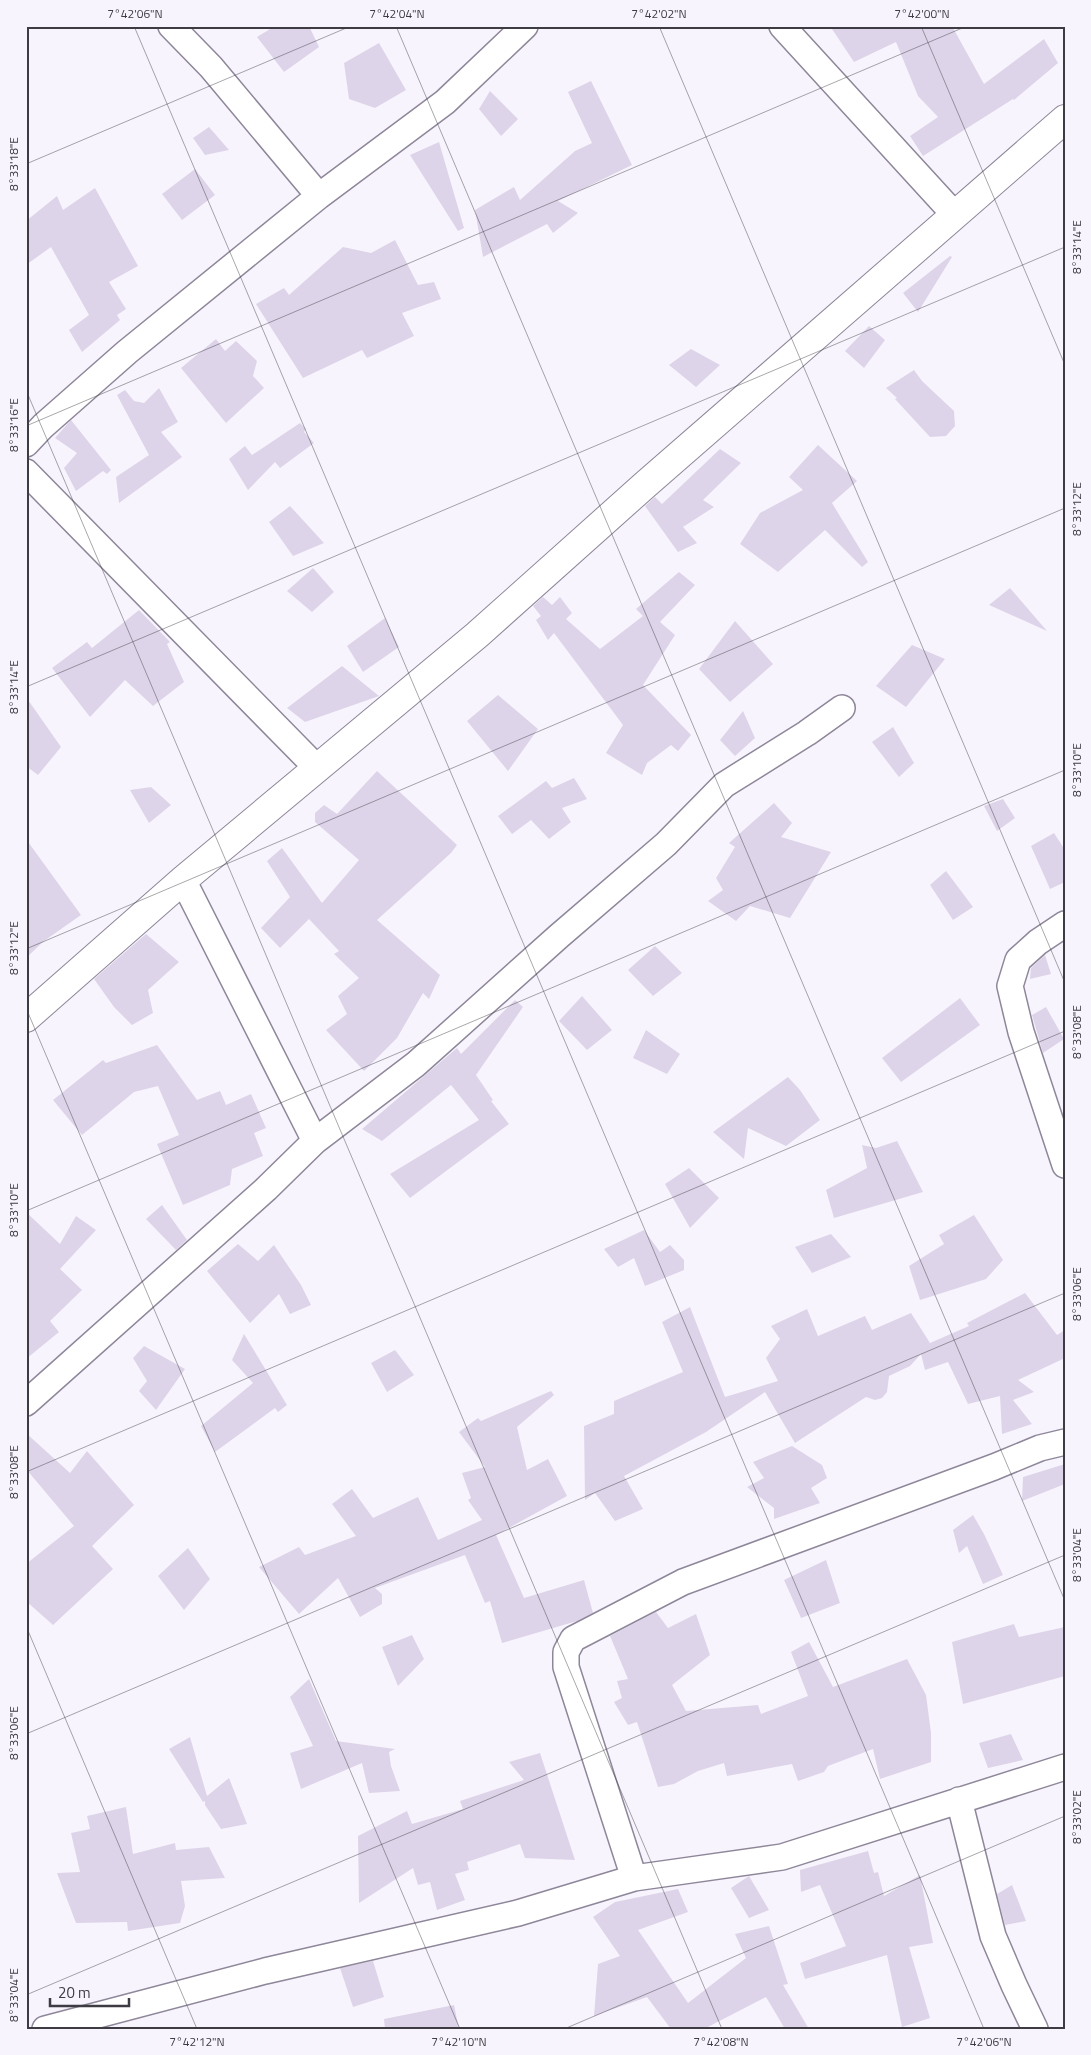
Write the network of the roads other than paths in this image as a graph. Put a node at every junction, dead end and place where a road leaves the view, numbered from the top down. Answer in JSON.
{"nodes":[{"id":1,"x":171,"y":26,"type":"edge"},
{"id":2,"x":525,"y":26,"type":"edge"},
{"id":3,"x":782,"y":26,"type":"edge"},
{"id":4,"x":1065,"y":119,"type":"edge"},
{"id":5,"x":319,"y":196,"type":"junction"},
{"id":6,"x":954,"y":214,"type":"junction"},
{"id":7,"x":26,"y":444,"type":"edge"},
{"id":8,"x":26,"y":472,"type":"edge"},
{"id":9,"x":842,"y":708,"type":"dead end"},
{"id":10,"x":317,"y":768,"type":"junction"},
{"id":11,"x":182,"y":880,"type":"junction"},
{"id":12,"x":1065,"y":924,"type":"edge"},
{"id":13,"x":26,"y":1018,"type":"edge"},
{"id":14,"x":315,"y":1140,"type":"junction"},
{"id":15,"x":1065,"y":1165,"type":"edge"},
{"id":16,"x":26,"y":1403,"type":"edge"},
{"id":17,"x":1065,"y":1442,"type":"edge"},
{"id":18,"x":1065,"y":1767,"type":"edge"},
{"id":19,"x":959,"y":1800,"type":"junction"},
{"id":20,"x":634,"y":1878,"type":"junction"},
{"id":21,"x":105,"y":2021,"type":"edge"},
{"id":22,"x":45,"y":2029,"type":"edge"},
{"id":23,"x":1035,"y":2029,"type":"edge"}],
"edges":[{"from":1,"to":5,"type":"street"},
{"from":2,"to":5,"type":"street"},
{"from":3,"to":6,"type":"street"},
{"from":4,"to":6,"type":"street"},
{"from":5,"to":7,"type":"street"},
{"from":6,"to":10,"type":"street"},
{"from":8,"to":10,"type":"street"},
{"from":9,"to":14,"type":"street"},
{"from":10,"to":11,"type":"street"},
{"from":11,"to":13,"type":"street"},
{"from":11,"to":14,"type":"street"},
{"from":12,"to":15,"type":"street"},
{"from":14,"to":16,"type":"street"},
{"from":17,"to":20,"type":"street"},
{"from":18,"to":19,"type":"street"},
{"from":19,"to":20,"type":"street"},
{"from":19,"to":23,"type":"street"},
{"from":20,"to":21,"type":"street"},
{"from":21,"to":22,"type":"street"}]}
